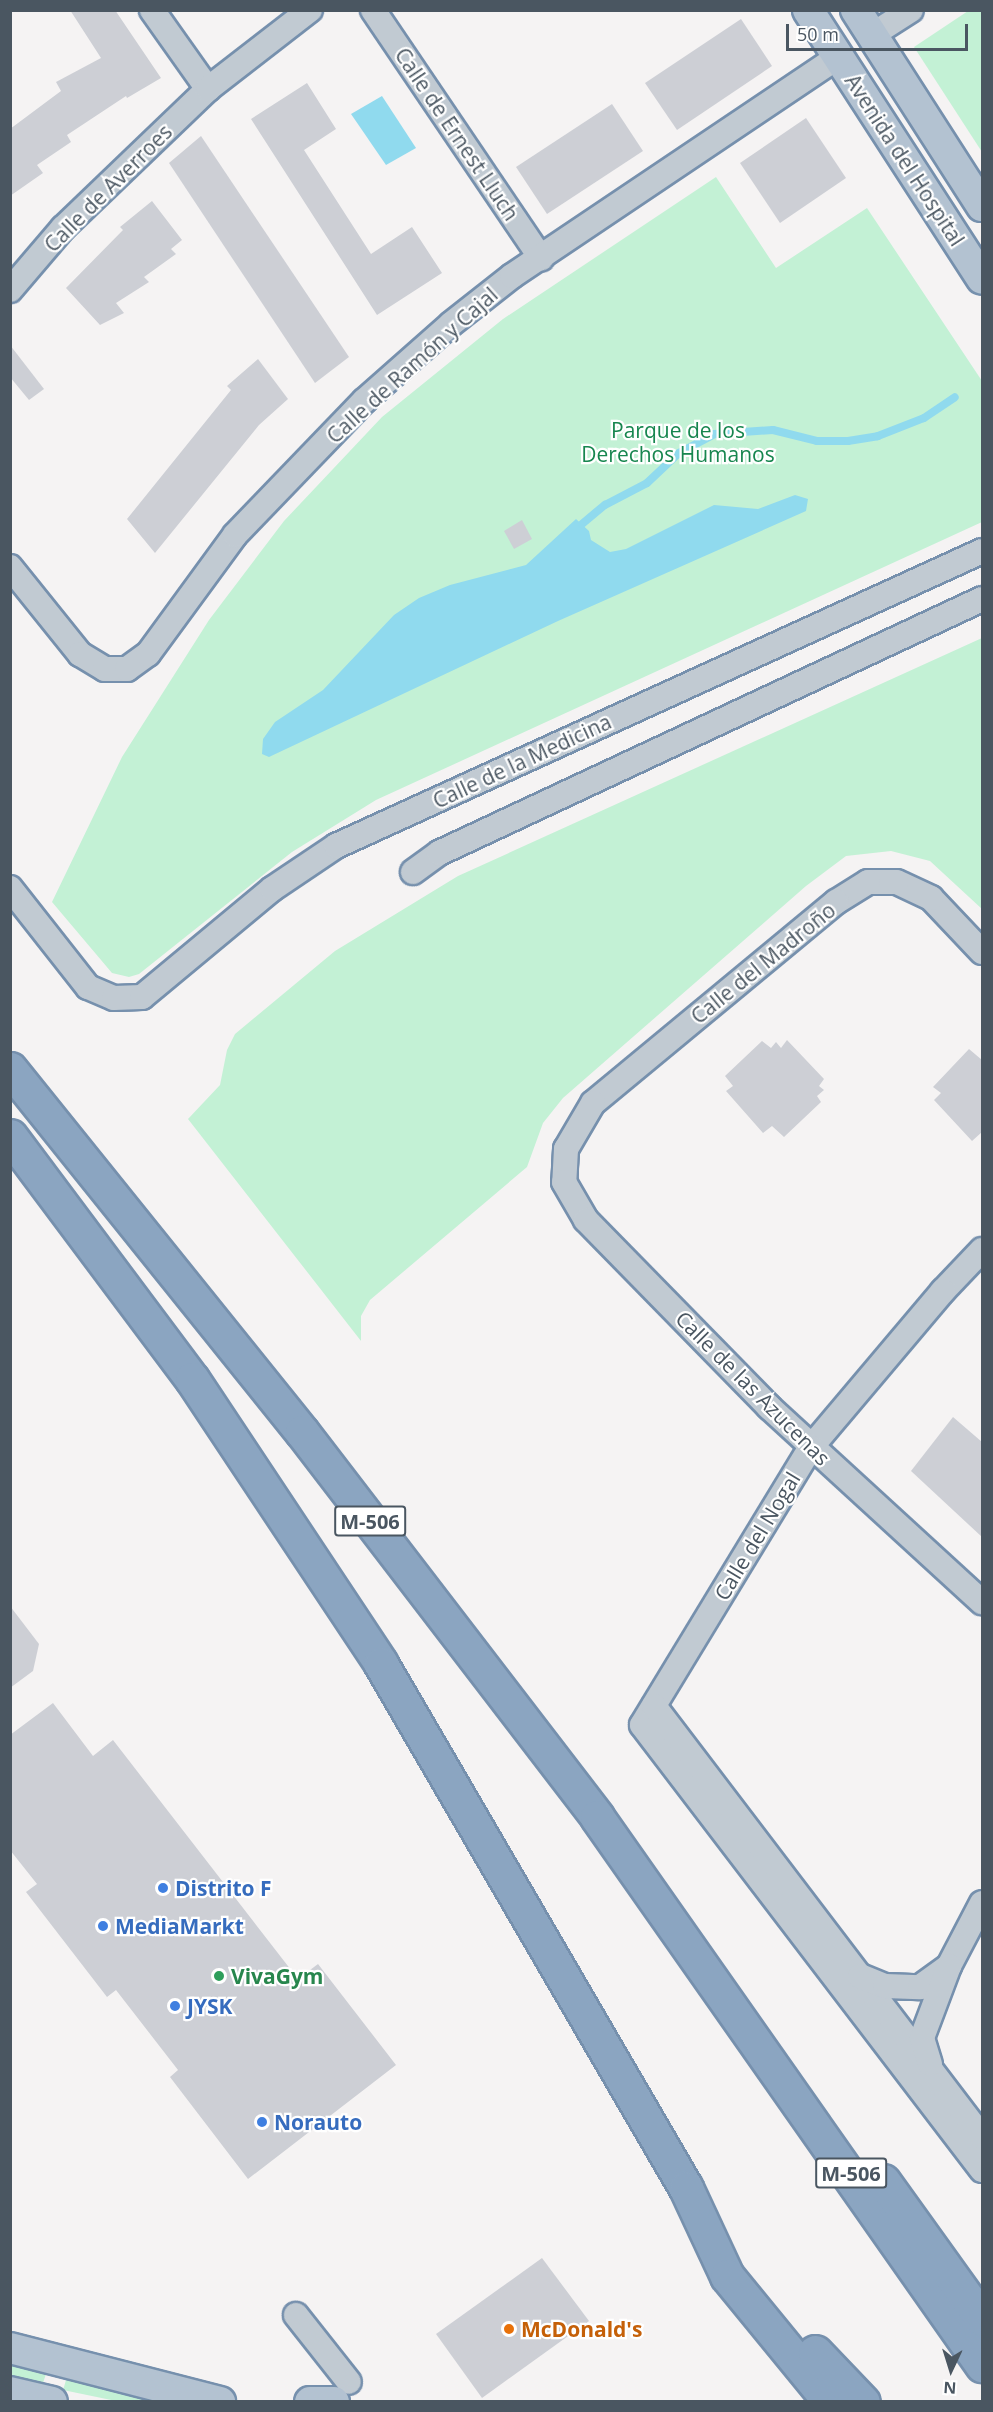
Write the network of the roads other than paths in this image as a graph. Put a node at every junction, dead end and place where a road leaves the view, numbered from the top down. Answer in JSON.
{"nodes":[{"id":1,"x":152,"y":10,"type":"edge"},
{"id":2,"x":310,"y":10,"type":"edge"},
{"id":3,"x":373,"y":10,"type":"edge"},
{"id":4,"x":808,"y":10,"type":"edge"},
{"id":5,"x":911,"y":10,"type":"edge"},
{"id":6,"x":864,"y":23,"type":"edge"},
{"id":7,"x":838,"y":57,"type":"junction"},
{"id":8,"x":208,"y":89,"type":"junction"},
{"id":9,"x":982,"y":206,"type":"edge"},
{"id":10,"x":541,"y":258,"type":"junction"},
{"id":11,"x":982,"y":279,"type":"edge"},
{"id":12,"x":10,"y":290,"type":"edge"},
{"id":13,"x":982,"y":551,"type":"edge"},
{"id":14,"x":10,"y":567,"type":"edge"},
{"id":15,"x":982,"y":599,"type":"edge"},
{"id":16,"x":413,"y":872,"type":"dead end"},
{"id":17,"x":10,"y":888,"type":"edge"},
{"id":18,"x":982,"y":952,"type":"edge"},
{"id":19,"x":10,"y":1069,"type":"edge"},
{"id":20,"x":10,"y":1136,"type":"edge"},
{"id":21,"x":566,"y":1149,"type":"joint"},
{"id":22,"x":982,"y":1250,"type":"edge"},
{"id":23,"x":811,"y":1447,"type":"junction"},
{"id":24,"x":982,"y":1602,"type":"edge"},
{"id":25,"x":648,"y":1715,"type":"junction"},
{"id":26,"x":982,"y":1904,"type":"edge"},
{"id":27,"x":949,"y":1966,"type":"junction"},
{"id":28,"x":860,"y":1976,"type":"junction"},
{"id":29,"x":716,"y":1984,"type":"junction"},
{"id":30,"x":933,"y":2072,"type":"junction"},
{"id":31,"x":982,"y":2137,"type":"edge"},
{"id":32,"x":982,"y":2170,"type":"edge"},
{"id":33,"x":686,"y":2188,"type":"junction"},
{"id":34,"x":296,"y":2315,"type":"dead end"},
{"id":35,"x":982,"y":2319,"type":"edge"},
{"id":36,"x":10,"y":2348,"type":"edge"},
{"id":37,"x":796,"y":2364,"type":"junction"},
{"id":38,"x":982,"y":2365,"type":"edge"},
{"id":39,"x":10,"y":2392,"type":"edge"},
{"id":40,"x":341,"y":2392,"type":"edge"},
{"id":41,"x":52,"y":2402,"type":"edge"},
{"id":42,"x":220,"y":2402,"type":"edge"},
{"id":43,"x":310,"y":2402,"type":"edge"},
{"id":44,"x":818,"y":2402,"type":"edge"},
{"id":45,"x":830,"y":2402,"type":"edge"},
{"id":46,"x":862,"y":2402,"type":"edge"}],
"edges":[{"from":1,"to":8,"type":"street"},
{"from":2,"to":8,"type":"street","name":"Calle de Averroes"},
{"from":3,"to":10,"type":"street","name":"Calle de Ernest Lluch"},
{"from":4,"to":7,"type":"main road","name":"Avenida del Hospital"},
{"from":5,"to":6,"type":"street"},
{"from":6,"to":9,"type":"main road","name":"Avenida del Hospital"},
{"from":7,"to":10,"type":"street","name":"Calle de Ramón y Cajal"},
{"from":7,"to":11,"type":"main road","name":"Avenida del Hospital"},
{"from":8,"to":12,"type":"street","name":"Calle de Averroes"},
{"from":10,"to":14,"type":"street","name":"Calle de Ramón y Cajal"},
{"from":13,"to":17,"type":"street","name":"Calle de la Medicina"},
{"from":15,"to":16,"type":"street"},
{"from":18,"to":21,"type":"street","name":"Calle del Madroño"},
{"from":19,"to":29,"type":"highway","number":"M-506"},
{"from":20,"to":33,"type":"highway","number":"M-506"},
{"from":21,"to":23,"type":"street","name":"Calle de las Azucenas"},
{"from":22,"to":23,"type":"street","name":"Calle del Nogal"},
{"from":23,"to":24,"type":"street","name":"Calle de las Azucenas"},
{"from":23,"to":25,"type":"street","name":"Calle del Nogal"},
{"from":25,"to":28,"type":"street"},
{"from":25,"to":32,"type":"street"},
{"from":26,"to":27,"type":"street"},
{"from":27,"to":28,"type":"street"},
{"from":27,"to":30,"type":"street"},
{"from":28,"to":30,"type":"street"},
{"from":29,"to":35,"type":"highway"},
{"from":29,"to":38,"type":"highway","number":"M-506"},
{"from":30,"to":31,"type":"street"},
{"from":33,"to":37,"type":"highway"},
{"from":33,"to":46,"type":"highway","number":"M-506"},
{"from":34,"to":40,"type":"street"},
{"from":36,"to":42,"type":"main road"},
{"from":37,"to":44,"type":"highway"},
{"from":37,"to":45,"type":"highway"},
{"from":39,"to":41,"type":"main road"},
{"from":40,"to":43,"type":"main road"}]}
